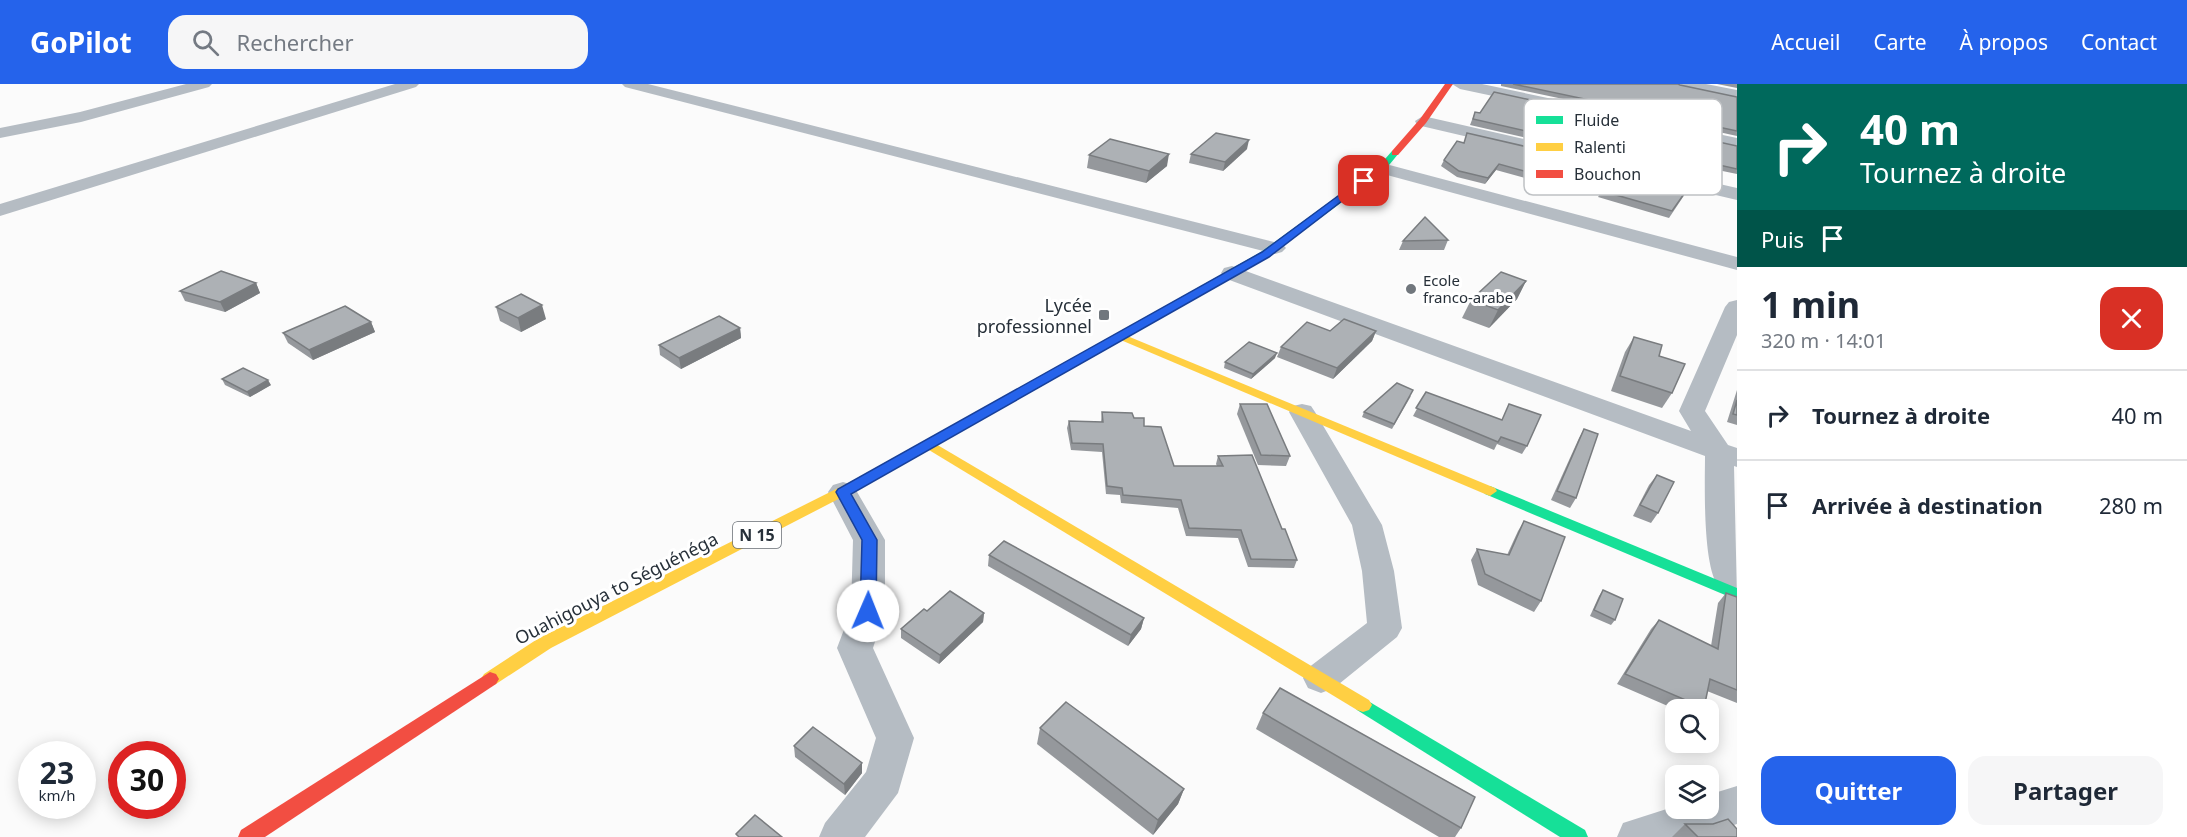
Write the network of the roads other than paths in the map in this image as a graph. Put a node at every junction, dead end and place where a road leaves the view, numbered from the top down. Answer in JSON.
{"nodes":[{"id":1,"x":204,"y":84,"type":"edge"},
{"id":2,"x":411,"y":84,"type":"edge"},
{"id":3,"x":630,"y":84,"type":"edge"},
{"id":4,"x":1449,"y":84,"type":"edge"},
{"id":5,"x":1460,"y":84,"type":"edge"},
{"id":6,"x":1683,"y":84,"type":"edge"},
{"id":7,"x":1737,"y":94,"type":"edge"},
{"id":8,"x":1530,"y":99,"type":"edge"},
{"id":9,"x":1423,"y":121,"type":"junction"},
{"id":10,"x":0,"y":133,"type":"edge"},
{"id":11,"x":1722,"y":140,"type":"edge"},
{"id":12,"x":1737,"y":143,"type":"edge"},
{"id":13,"x":1524,"y":144,"type":"edge"},
{"id":14,"x":1382,"y":168,"type":"junction"},
{"id":15,"x":1722,"y":190,"type":"edge"},
{"id":16,"x":1737,"y":194,"type":"edge"},
{"id":17,"x":0,"y":210,"type":"edge"},
{"id":18,"x":1275,"y":248,"type":"junction"},
{"id":19,"x":1737,"y":264,"type":"edge"},
{"id":20,"x":1232,"y":273,"type":"junction"},
{"id":21,"x":1737,"y":307,"type":"edge"},
{"id":22,"x":1120,"y":336,"type":"junction"},
{"id":23,"x":1302,"y":412,"type":"junction"},
{"id":24,"x":929,"y":444,"type":"junction"},
{"id":25,"x":1728,"y":455,"type":"edge"},
{"id":26,"x":843,"y":492,"type":"junction"},
{"id":27,"x":1737,"y":585,"type":"edge"},
{"id":28,"x":1737,"y":594,"type":"edge"},
{"id":29,"x":1321,"y":678,"type":"junction"},
{"id":30,"x":1737,"y":805,"type":"edge"},
{"id":31,"x":248,"y":837,"type":"edge"},
{"id":32,"x":840,"y":837,"type":"edge"},
{"id":33,"x":1578,"y":837,"type":"edge"},
{"id":34,"x":1638,"y":837,"type":"edge"}],
"edges":[{"from":1,"to":10,"type":"street"},
{"from":2,"to":17,"type":"street"},
{"from":3,"to":18,"type":"street"},
{"from":4,"to":9,"type":"main road","name":"Ouahigouya to Séguénéga","number":"N 15"},
{"from":5,"to":8,"type":"street"},
{"from":6,"to":7,"type":"street"},
{"from":9,"to":13,"type":"street"},
{"from":9,"to":14,"type":"main road","name":"Ouahigouya to Séguénéga","number":"N 15"},
{"from":11,"to":12,"type":"street"},
{"from":14,"to":18,"type":"main road","name":"Ouahigouya to Séguénéga","number":"N 15"},
{"from":14,"to":19,"type":"street"},
{"from":15,"to":16,"type":"street"},
{"from":18,"to":20,"type":"main road","name":"Ouahigouya to Séguénéga","number":"N 15"},
{"from":20,"to":22,"type":"main road","name":"Ouahigouya to Séguénéga","number":"N 15"},
{"from":20,"to":25,"type":"street"},
{"from":21,"to":25,"type":"street"},
{"from":22,"to":23,"type":"main road"},
{"from":22,"to":24,"type":"main road","name":"Ouahigouya to Séguénéga","number":"N 15"},
{"from":23,"to":28,"type":"main road"},
{"from":23,"to":29,"type":"street"},
{"from":24,"to":26,"type":"main road","name":"Ouahigouya to Séguénéga","number":"N 15"},
{"from":24,"to":29,"type":"main road"},
{"from":25,"to":27,"type":"street"},
{"from":26,"to":31,"type":"main road","name":"Ouahigouya to Séguénéga","number":"N 15"},
{"from":26,"to":32,"type":"street"},
{"from":29,"to":33,"type":"main road"},
{"from":30,"to":34,"type":"street"}]}
